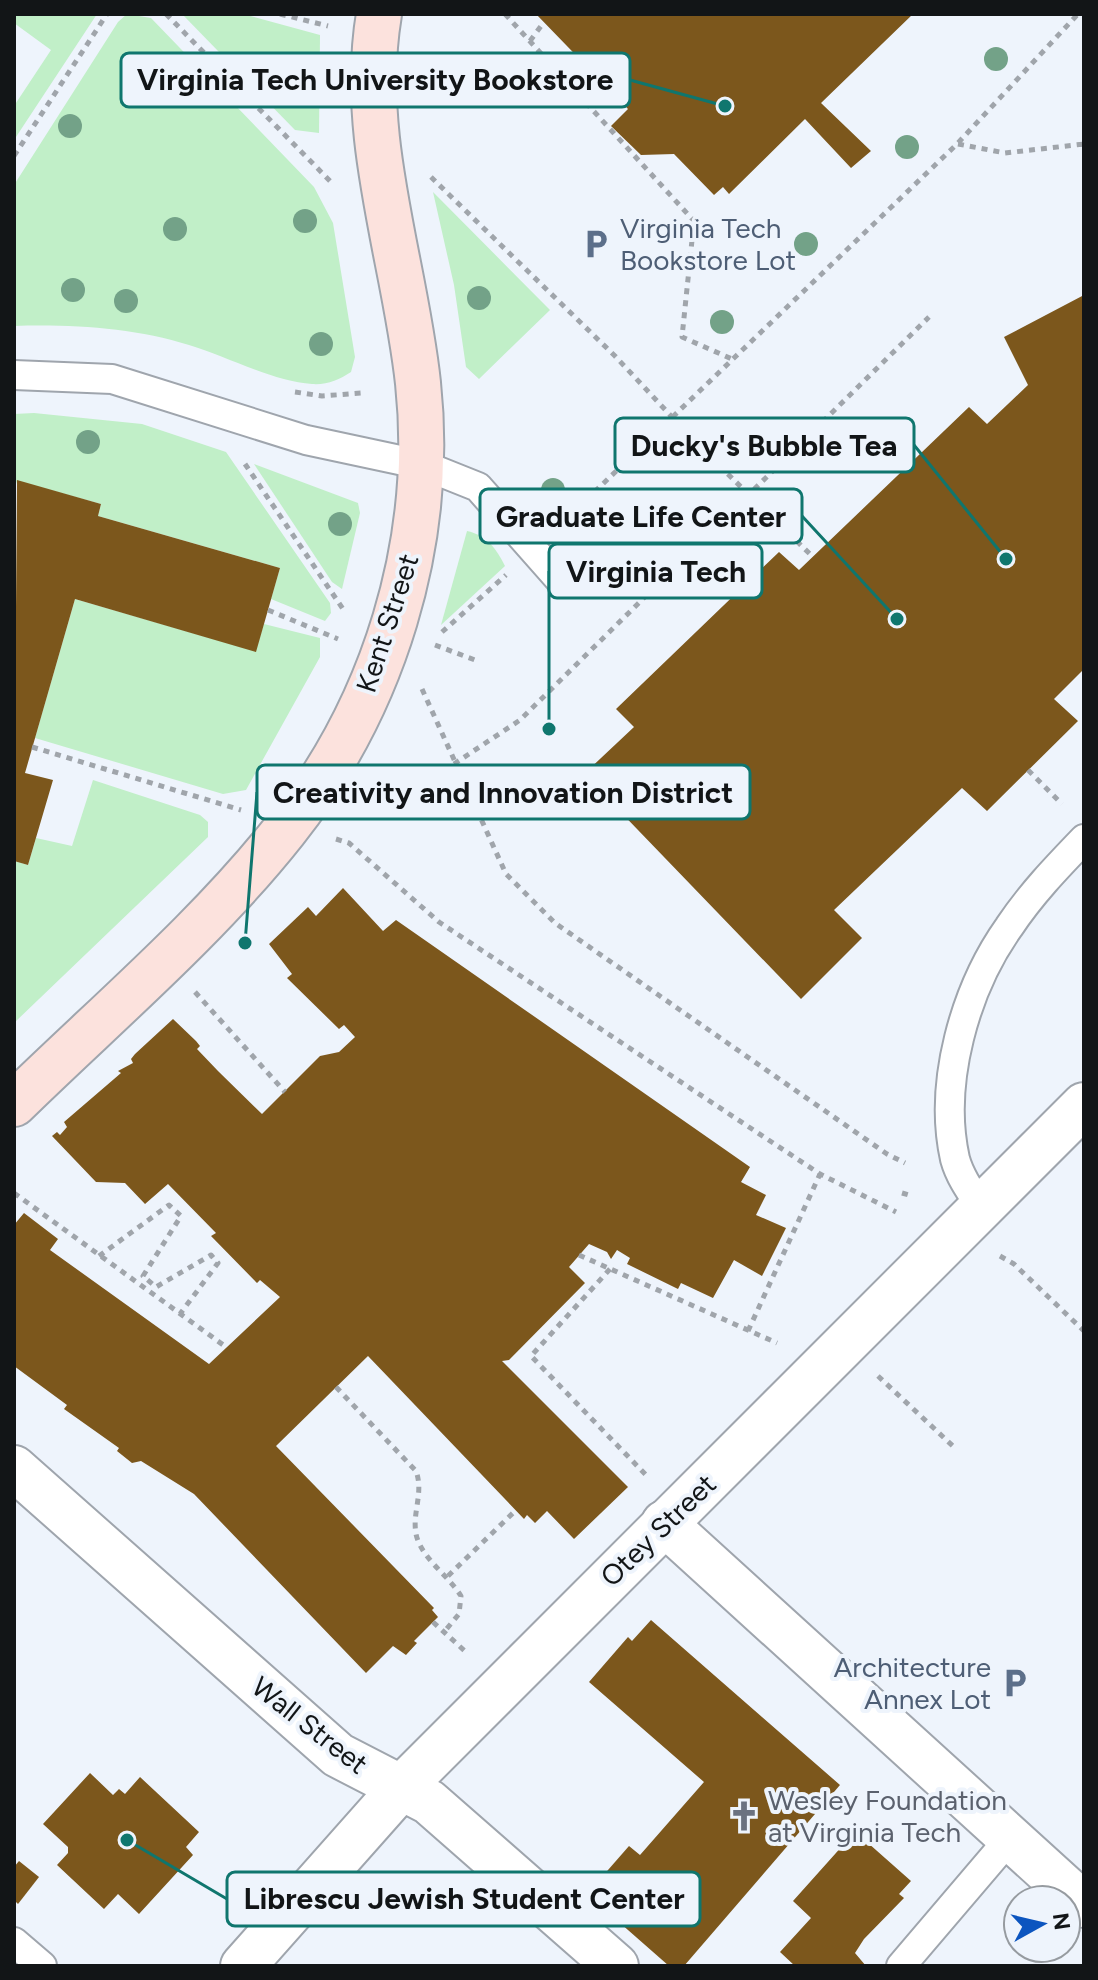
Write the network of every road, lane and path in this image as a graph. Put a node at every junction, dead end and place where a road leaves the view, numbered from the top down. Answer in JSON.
{"nodes":[{"id":1,"x":107,"y":14,"type":"edge"},
{"id":2,"x":166,"y":14,"type":"edge"},
{"id":3,"x":280,"y":14,"type":"edge"},
{"id":4,"x":379,"y":14,"type":"edge"},
{"id":5,"x":505,"y":14,"type":"edge"},
{"id":6,"x":1078,"y":14,"type":"edge"},
{"id":7,"x":544,"y":22,"type":"dead end"},
{"id":8,"x":328,"y":26,"type":"dead end"},
{"id":9,"x":530,"y":41,"type":"junction"},
{"id":10,"x":957,"y":144,"type":"junction"},
{"id":11,"x":1084,"y":144,"type":"edge"},
{"id":12,"x":14,"y":156,"type":"edge"},
{"id":13,"x":427,"y":173,"type":"dead end"},
{"id":14,"x":331,"y":182,"type":"dead end"},
{"id":15,"x":929,"y":317,"type":"dead end"},
{"id":16,"x":732,"y":359,"type":"junction"},
{"id":17,"x":14,"y":375,"type":"edge"},
{"id":18,"x":673,"y":418,"type":"junction"},
{"id":19,"x":242,"y":459,"type":"dead end"},
{"id":20,"x":423,"y":465,"type":"junction"},
{"id":21,"x":749,"y":494,"type":"junction"},
{"id":22,"x":536,"y":549,"type":"junction"},
{"id":23,"x":813,"y":557,"type":"dead end"},
{"id":24,"x":560,"y":580,"type":"dead end"},
{"id":25,"x":268,"y":610,"type":"dead end"},
{"id":26,"x":345,"y":612,"type":"dead end"},
{"id":27,"x":338,"y":639,"type":"dead end"},
{"id":28,"x":475,"y":660,"type":"dead end"},
{"id":29,"x":418,"y":681,"type":"dead end"},
{"id":30,"x":32,"y":747,"type":"dead end"},
{"id":31,"x":454,"y":764,"type":"junction"},
{"id":32,"x":1028,"y":770,"type":"dead end"},
{"id":33,"x":1062,"y":804,"type":"dead end"},
{"id":34,"x":242,"y":811,"type":"dead end"},
{"id":35,"x":331,"y":837,"type":"dead end"},
{"id":36,"x":1084,"y":839,"type":"edge"},
{"id":37,"x":194,"y":990,"type":"dead end"},
{"id":38,"x":285,"y":1092,"type":"dead end"},
{"id":39,"x":14,"y":1104,"type":"edge"},
{"id":40,"x":1084,"y":1105,"type":"edge"},
{"id":41,"x":905,"y":1163,"type":"dead end"},
{"id":42,"x":820,"y":1174,"type":"junction"},
{"id":43,"x":14,"y":1193,"type":"edge"},
{"id":44,"x":902,"y":1193,"type":"dead end"},
{"id":45,"x":912,"y":1196,"type":"dead end"},
{"id":46,"x":981,"y":1207,"type":"junction"},
{"id":47,"x":896,"y":1212,"type":"dead end"},
{"id":48,"x":579,"y":1255,"type":"dead end"},
{"id":49,"x":99,"y":1256,"type":"junction"},
{"id":50,"x":988,"y":1257,"type":"dead end"},
{"id":51,"x":610,"y":1269,"type":"junction"},
{"id":52,"x":180,"y":1314,"type":"junction"},
{"id":53,"x":748,"y":1331,"type":"junction"},
{"id":54,"x":1084,"y":1331,"type":"edge"},
{"id":55,"x":777,"y":1343,"type":"dead end"},
{"id":56,"x":226,"y":1347,"type":"dead end"},
{"id":57,"x":869,"y":1367,"type":"dead end"},
{"id":58,"x":336,"y":1387,"type":"dead end"},
{"id":59,"x":956,"y":1449,"type":"dead end"},
{"id":60,"x":14,"y":1468,"type":"edge"},
{"id":61,"x":646,"y":1475,"type":"dead end"},
{"id":62,"x":515,"y":1511,"type":"dead end"},
{"id":63,"x":664,"y":1523,"type":"junction"},
{"id":64,"x":448,"y":1576,"type":"junction"},
{"id":65,"x":433,"y":1622,"type":"dead end"},
{"id":66,"x":444,"y":1632,"type":"junction"},
{"id":67,"x":467,"y":1653,"type":"dead end"},
{"id":68,"x":400,"y":1789,"type":"junction"},
{"id":69,"x":1010,"y":1838,"type":"junction"},
{"id":70,"x":1084,"y":1905,"type":"edge"},
{"id":71,"x":14,"y":1942,"type":"edge"},
{"id":72,"x":42,"y":1966,"type":"edge"},
{"id":73,"x":243,"y":1966,"type":"edge"},
{"id":74,"x":616,"y":1966,"type":"edge"},
{"id":75,"x":901,"y":1966,"type":"edge"}],
"edges":[{"from":1,"to":12,"type":"path"},
{"from":2,"to":14,"type":"path"},
{"from":3,"to":8,"type":"path"},
{"from":4,"to":20,"type":"street","name":"Kent Street"},
{"from":5,"to":9,"type":"path"},
{"from":6,"to":10,"type":"path"},
{"from":7,"to":9,"type":"path"},
{"from":9,"to":16,"type":"path"},
{"from":10,"to":11,"type":"path"},
{"from":10,"to":16,"type":"path"},
{"from":13,"to":18,"type":"path"},
{"from":15,"to":21,"type":"path"},
{"from":16,"to":18,"type":"path"},
{"from":17,"to":20,"type":"lane"},
{"from":18,"to":21,"type":"path"},
{"from":18,"to":22,"type":"path"},
{"from":19,"to":26,"type":"path"},
{"from":20,"to":22,"type":"lane"},
{"from":20,"to":39,"type":"street","name":"Kent Street"},
{"from":21,"to":23,"type":"path"},
{"from":21,"to":31,"type":"path"},
{"from":22,"to":24,"type":"lane"},
{"from":22,"to":28,"type":"path"},
{"from":25,"to":27,"type":"path"},
{"from":29,"to":31,"type":"path"},
{"from":30,"to":34,"type":"path"},
{"from":31,"to":41,"type":"path"},
{"from":32,"to":33,"type":"path"},
{"from":35,"to":42,"type":"path"},
{"from":36,"to":46,"type":"lane"},
{"from":37,"to":38,"type":"path"},
{"from":40,"to":46,"type":"street","name":"Otey Street"},
{"from":42,"to":47,"type":"path"},
{"from":42,"to":53,"type":"path"},
{"from":43,"to":49,"type":"path"},
{"from":44,"to":45,"type":"path"},
{"from":46,"to":63,"type":"street","name":"Otey Street"},
{"from":48,"to":51,"type":"path"},
{"from":49,"to":52,"type":"path"},
{"from":49,"to":52,"type":"path"},
{"from":50,"to":54,"type":"path"},
{"from":51,"to":53,"type":"path"},
{"from":51,"to":61,"type":"path"},
{"from":52,"to":56,"type":"path"},
{"from":53,"to":55,"type":"path"},
{"from":57,"to":59,"type":"path"},
{"from":58,"to":64,"type":"path"},
{"from":60,"to":68,"type":"street","name":"Wall Street"},
{"from":62,"to":64,"type":"path"},
{"from":63,"to":68,"type":"street","name":"Otey Street"},
{"from":63,"to":69,"type":"street"},
{"from":64,"to":66,"type":"path"},
{"from":65,"to":66,"type":"path"},
{"from":66,"to":67,"type":"path"},
{"from":68,"to":73,"type":"street","name":"Otey Street"},
{"from":68,"to":74,"type":"street","name":"Wall Street"},
{"from":69,"to":70,"type":"street"},
{"from":69,"to":75,"type":"lane"},
{"from":71,"to":72,"type":"lane"}]}
